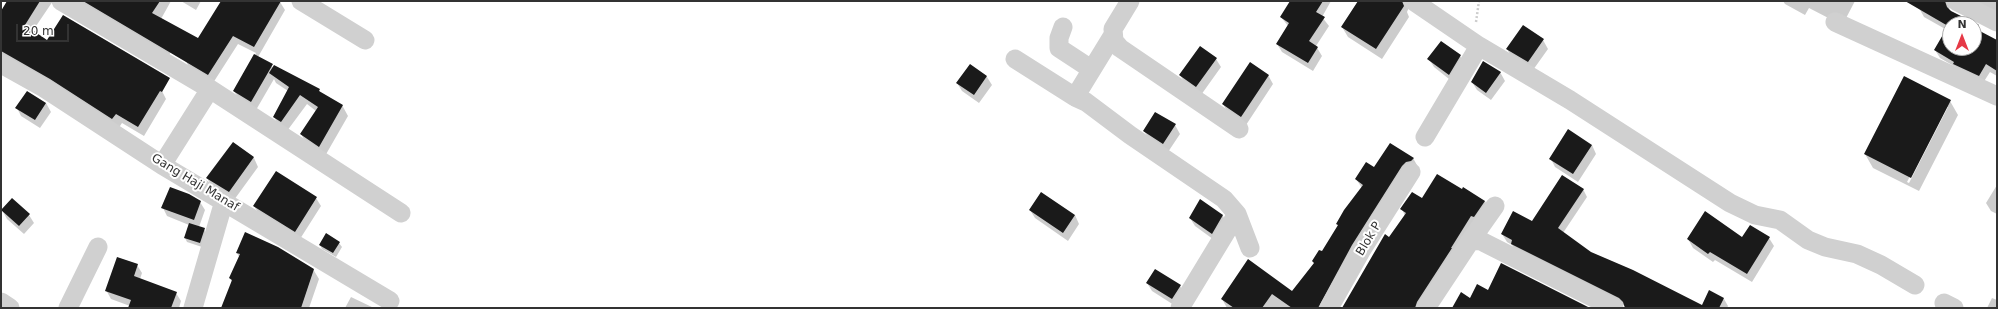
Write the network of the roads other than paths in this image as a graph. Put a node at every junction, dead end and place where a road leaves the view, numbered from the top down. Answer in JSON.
{"nodes":[{"id":1,"x":301,"y":1,"type":"edge"},
{"id":2,"x":1130,"y":1,"type":"edge"},
{"id":3,"x":1413,"y":1,"type":"edge"},
{"id":4,"x":1956,"y":1,"type":"edge"},
{"id":5,"x":65,"y":3,"type":"edge"},
{"id":6,"x":1834,"y":22,"type":"dead end"},
{"id":7,"x":1997,"y":22,"type":"edge"},
{"id":8,"x":1063,"y":27,"type":"dead end"},
{"id":9,"x":1114,"y":35,"type":"junction"},
{"id":10,"x":365,"y":40,"type":"dead end"},
{"id":11,"x":1479,"y":46,"type":"junction"},
{"id":12,"x":1015,"y":59,"type":"dead end"},
{"id":13,"x":1,"y":64,"type":"edge"},
{"id":14,"x":1091,"y":69,"type":"junction"},
{"id":15,"x":210,"y":89,"type":"junction"},
{"id":16,"x":1997,"y":96,"type":"edge"},
{"id":17,"x":1075,"y":97,"type":"junction"},
{"id":18,"x":1239,"y":129,"type":"dead end"},
{"id":19,"x":1425,"y":137,"type":"dead end"},
{"id":20,"x":162,"y":165,"type":"junction"},
{"id":21,"x":1411,"y":172,"type":"dead end"},
{"id":22,"x":224,"y":201,"type":"junction"},
{"id":23,"x":1495,"y":206,"type":"dead end"},
{"id":24,"x":401,"y":213,"type":"dead end"},
{"id":25,"x":1237,"y":214,"type":"junction"},
{"id":26,"x":1471,"y":240,"type":"junction"},
{"id":27,"x":98,"y":247,"type":"dead end"},
{"id":28,"x":1250,"y":248,"type":"dead end"},
{"id":29,"x":1915,"y":285,"type":"dead end"},
{"id":30,"x":390,"y":301,"type":"dead end"},
{"id":31,"x":1,"y":302,"type":"edge"},
{"id":32,"x":1432,"y":306,"type":"edge"},
{"id":33,"x":10,"y":308,"type":"edge"},
{"id":34,"x":68,"y":308,"type":"edge"},
{"id":35,"x":193,"y":308,"type":"edge"},
{"id":36,"x":1180,"y":308,"type":"edge"},
{"id":37,"x":1329,"y":308,"type":"edge"},
{"id":38,"x":1614,"y":308,"type":"edge"}],
"edges":[{"from":1,"to":10,"type":"street"},
{"from":2,"to":9,"type":"street"},
{"from":3,"to":11,"type":"street"},
{"from":4,"to":7,"type":"street"},
{"from":5,"to":15,"type":"street"},
{"from":6,"to":16,"type":"street"},
{"from":8,"to":14,"type":"street"},
{"from":9,"to":14,"type":"street"},
{"from":9,"to":18,"type":"street"},
{"from":11,"to":19,"type":"street"},
{"from":11,"to":29,"type":"street"},
{"from":12,"to":17,"type":"street"},
{"from":13,"to":20,"type":"street","name":"Gang Haji Manaf"},
{"from":14,"to":17,"type":"street"},
{"from":15,"to":20,"type":"street"},
{"from":15,"to":24,"type":"street"},
{"from":17,"to":25,"type":"street"},
{"from":20,"to":22,"type":"street","name":"Gang Haji Manaf"},
{"from":21,"to":37,"type":"street","name":"Blok P"},
{"from":22,"to":30,"type":"street","name":"Gang Haji Manaf"},
{"from":22,"to":35,"type":"street"},
{"from":23,"to":26,"type":"street"},
{"from":25,"to":28,"type":"street"},
{"from":25,"to":36,"type":"street"},
{"from":26,"to":32,"type":"street"},
{"from":26,"to":38,"type":"street"},
{"from":27,"to":34,"type":"street"},
{"from":31,"to":33,"type":"street"}]}
